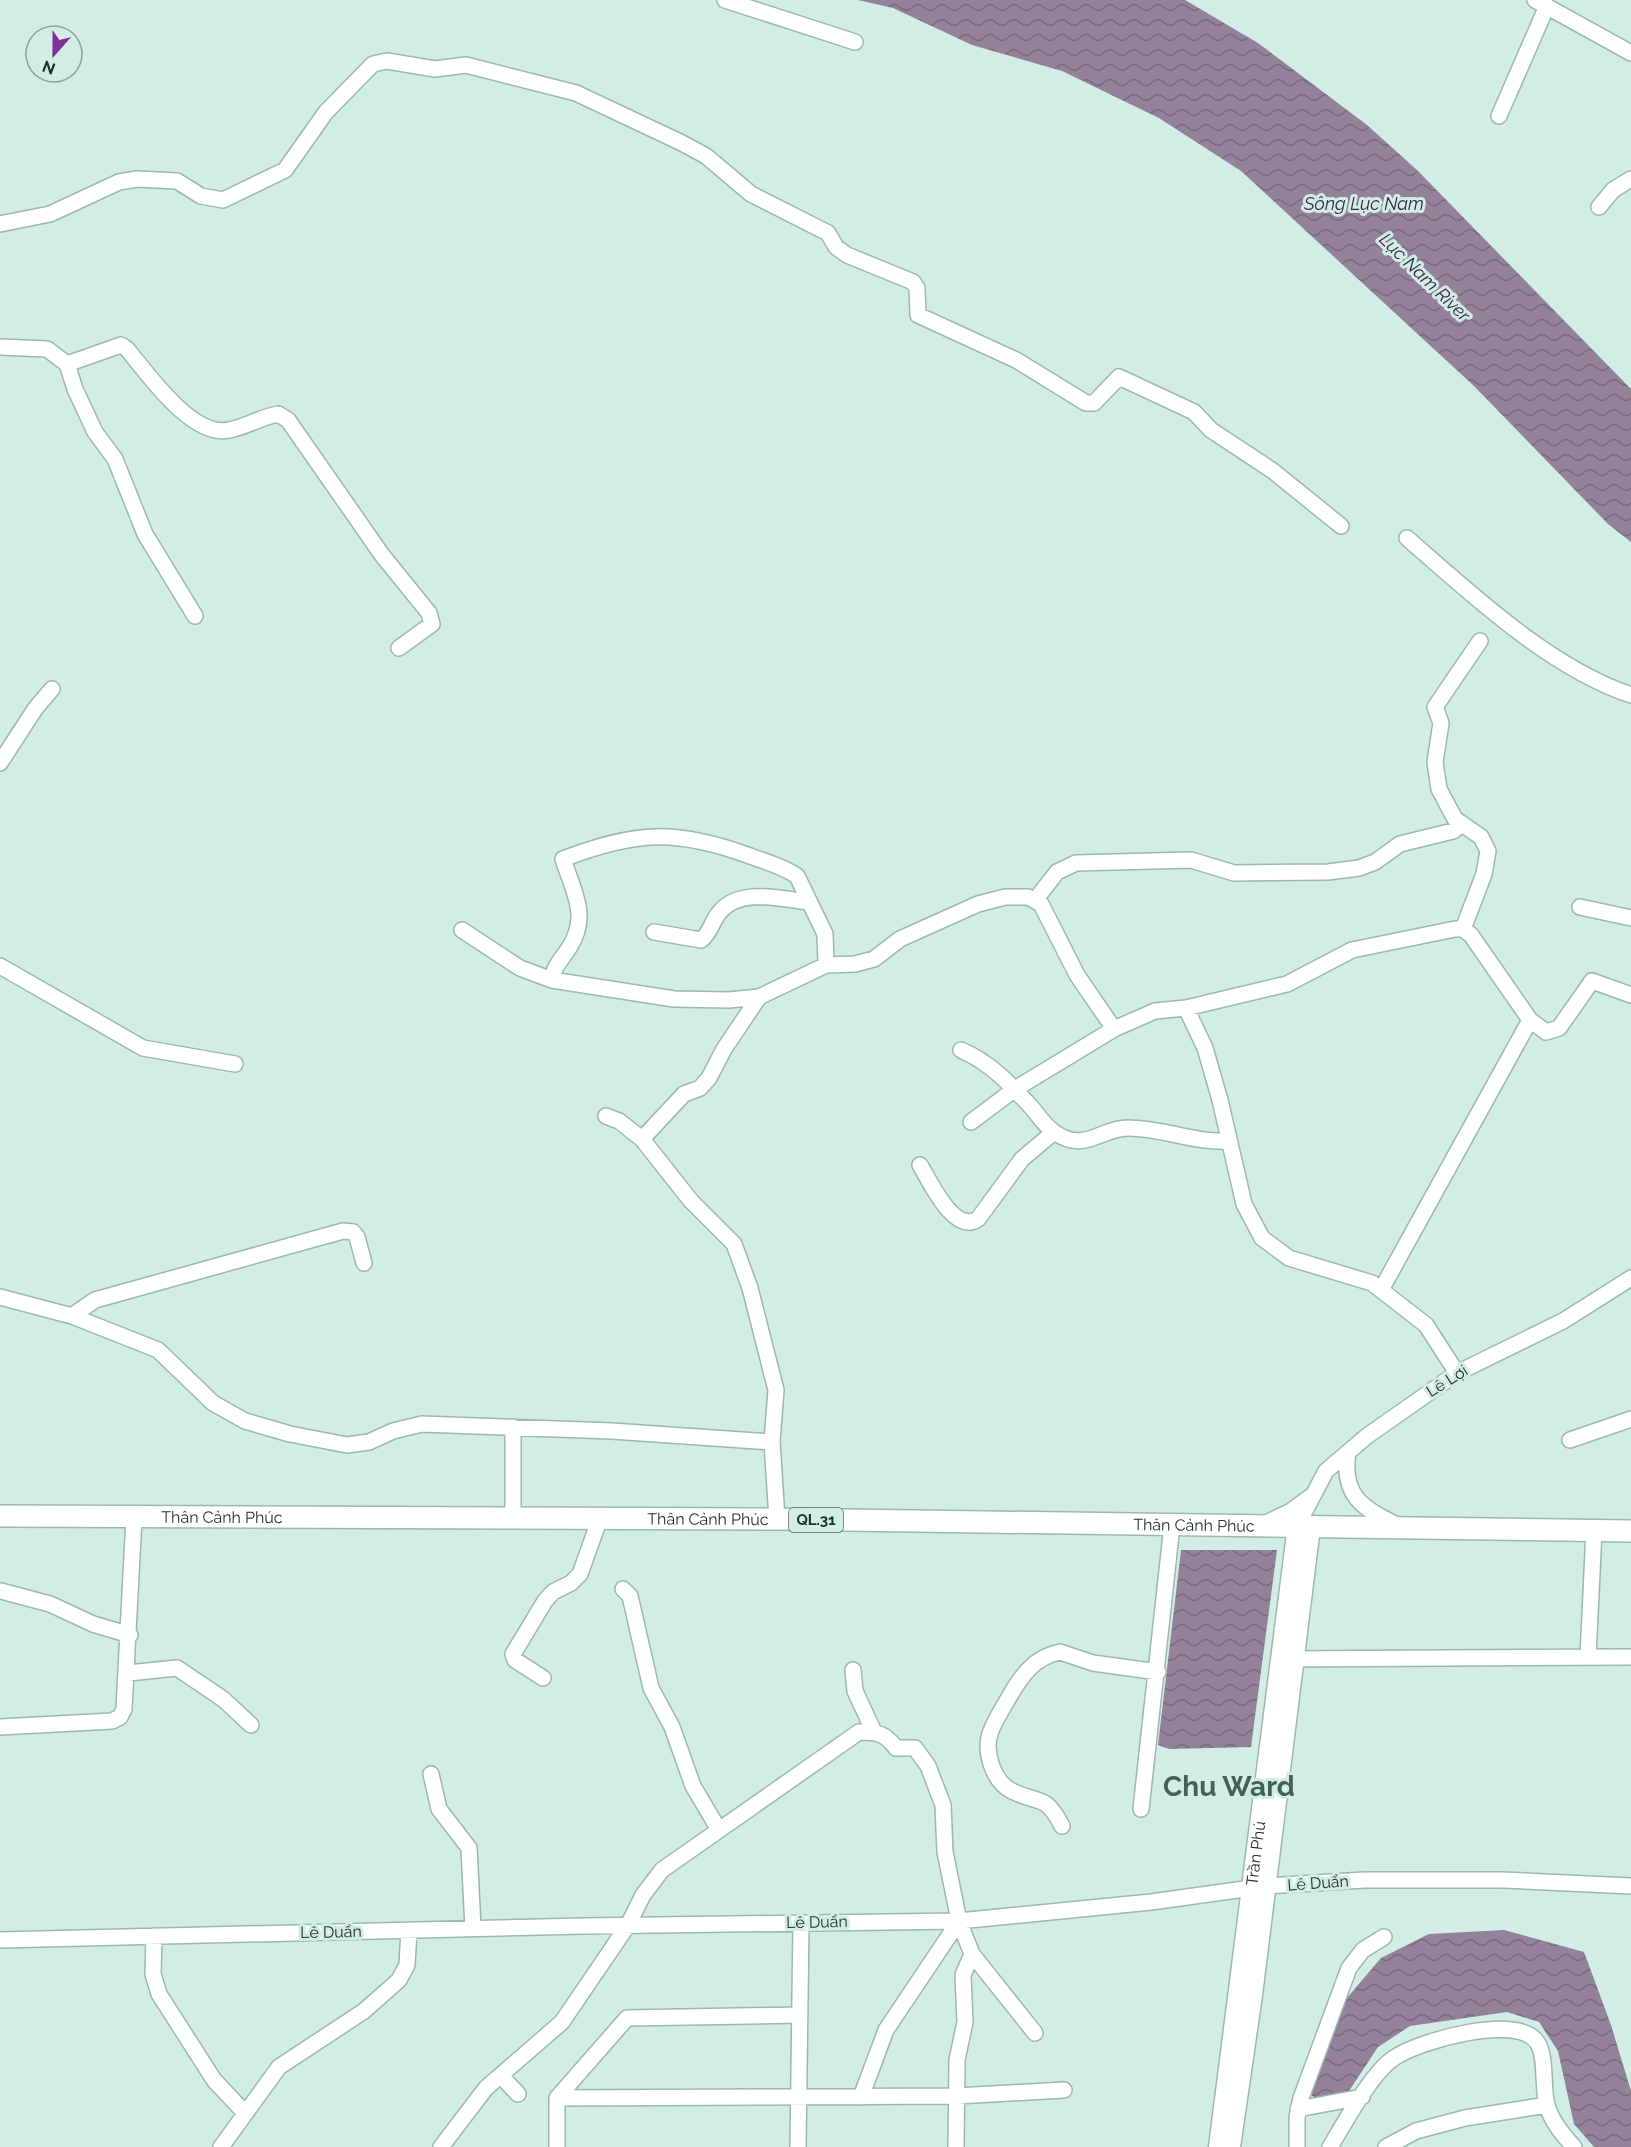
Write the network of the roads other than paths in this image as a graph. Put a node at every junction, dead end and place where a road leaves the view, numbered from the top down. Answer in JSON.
{"nodes":[{"id":1,"x":725,"y":0,"type":"edge"},
{"id":2,"x":1540,"y":2,"type":"edge"},
{"id":3,"x":855,"y":42,"type":"dead end"},
{"id":4,"x":1631,"y":53,"type":"edge"},
{"id":5,"x":1499,"y":116,"type":"dead end"},
{"id":6,"x":1631,"y":179,"type":"edge"},
{"id":7,"x":1599,"y":207,"type":"dead end"},
{"id":8,"x":0,"y":224,"type":"edge"},
{"id":9,"x":0,"y":347,"type":"edge"},
{"id":10,"x":67,"y":364,"type":"junction"},
{"id":11,"x":1341,"y":526,"type":"dead end"},
{"id":12,"x":1407,"y":538,"type":"dead end"},
{"id":13,"x":195,"y":616,"type":"dead end"},
{"id":14,"x":1480,"y":641,"type":"dead end"},
{"id":15,"x":399,"y":648,"type":"dead end"},
{"id":16,"x":52,"y":689,"type":"dead end"},
{"id":17,"x":1631,"y":695,"type":"edge"},
{"id":18,"x":0,"y":762,"type":"edge"},
{"id":19,"x":1461,"y":825,"type":"junction"},
{"id":20,"x":1036,"y":899,"type":"junction"},
{"id":21,"x":808,"y":902,"type":"junction"},
{"id":22,"x":1580,"y":907,"type":"dead end"},
{"id":23,"x":1631,"y":918,"type":"edge"},
{"id":24,"x":1463,"y":929,"type":"junction"},
{"id":25,"x":462,"y":930,"type":"dead end"},
{"id":26,"x":654,"y":932,"type":"dead end"},
{"id":27,"x":826,"y":965,"type":"junction"},
{"id":28,"x":0,"y":966,"type":"edge"},
{"id":29,"x":552,"y":980,"type":"junction"},
{"id":30,"x":1631,"y":995,"type":"edge"},
{"id":31,"x":759,"y":997,"type":"junction"},
{"id":32,"x":1186,"y":1008,"type":"junction"},
{"id":33,"x":1530,"y":1020,"type":"junction"},
{"id":34,"x":1114,"y":1029,"type":"junction"},
{"id":35,"x":961,"y":1050,"type":"dead end"},
{"id":36,"x":235,"y":1064,"type":"dead end"},
{"id":37,"x":1015,"y":1089,"type":"junction"},
{"id":38,"x":606,"y":1116,"type":"dead end"},
{"id":39,"x":971,"y":1122,"type":"dead end"},
{"id":40,"x":1054,"y":1132,"type":"junction"},
{"id":41,"x":642,"y":1139,"type":"junction"},
{"id":42,"x":1229,"y":1141,"type":"junction"},
{"id":43,"x":920,"y":1165,"type":"dead end"},
{"id":44,"x":364,"y":1263,"type":"dead end"},
{"id":45,"x":1631,"y":1278,"type":"edge"},
{"id":46,"x":1381,"y":1290,"type":"junction"},
{"id":47,"x":0,"y":1297,"type":"edge"},
{"id":48,"x":72,"y":1316,"type":"junction"},
{"id":49,"x":1457,"y":1372,"type":"junction"},
{"id":50,"x":1631,"y":1419,"type":"edge"},
{"id":51,"x":513,"y":1427,"type":"junction"},
{"id":52,"x":1570,"y":1440,"type":"dead end"},
{"id":53,"x":772,"y":1442,"type":"junction"},
{"id":54,"x":1348,"y":1453,"type":"junction"},
{"id":55,"x":1312,"y":1495,"type":"junction"},
{"id":56,"x":0,"y":1516,"type":"edge"},
{"id":57,"x":134,"y":1517,"type":"junction"},
{"id":58,"x":513,"y":1518,"type":"junction"},
{"id":59,"x":600,"y":1518,"type":"junction"},
{"id":60,"x":777,"y":1519,"type":"junction"},
{"id":61,"x":1172,"y":1525,"type":"junction"},
{"id":62,"x":1260,"y":1526,"type":"junction"},
{"id":63,"x":1304,"y":1527,"type":"junction"},
{"id":64,"x":1403,"y":1528,"type":"junction"},
{"id":65,"x":1594,"y":1530,"type":"junction"},
{"id":66,"x":1631,"y":1531,"type":"edge"},
{"id":67,"x":623,"y":1589,"type":"dead end"},
{"id":68,"x":1,"y":1591,"type":"edge"},
{"id":69,"x":130,"y":1635,"type":"junction"},
{"id":70,"x":1588,"y":1657,"type":"junction"},
{"id":71,"x":1631,"y":1657,"type":"edge"},
{"id":72,"x":1286,"y":1659,"type":"junction"},
{"id":73,"x":853,"y":1670,"type":"dead end"},
{"id":74,"x":1158,"y":1672,"type":"junction"},
{"id":75,"x":128,"y":1673,"type":"junction"},
{"id":76,"x":543,"y":1678,"type":"dead end"},
{"id":77,"x":251,"y":1725,"type":"dead end"},
{"id":78,"x":0,"y":1727,"type":"edge"},
{"id":79,"x":874,"y":1732,"type":"junction"},
{"id":80,"x":431,"y":1774,"type":"dead end"},
{"id":81,"x":1141,"y":1809,"type":"dead end"},
{"id":82,"x":1062,"y":1826,"type":"dead end"},
{"id":83,"x":719,"y":1830,"type":"junction"},
{"id":84,"x":1631,"y":1886,"type":"edge"},
{"id":85,"x":1258,"y":1887,"type":"junction"},
{"id":86,"x":959,"y":1921,"type":"junction"},
{"id":87,"x":801,"y":1923,"type":"junction"},
{"id":88,"x":628,"y":1925,"type":"junction"},
{"id":89,"x":473,"y":1928,"type":"junction"},
{"id":90,"x":409,"y":1930,"type":"junction"},
{"id":91,"x":154,"y":1936,"type":"junction"},
{"id":92,"x":1384,"y":1937,"type":"dead end"},
{"id":93,"x":0,"y":1940,"type":"edge"},
{"id":94,"x":972,"y":1954,"type":"junction"},
{"id":95,"x":800,"y":2015,"type":"junction"},
{"id":96,"x":1035,"y":2033,"type":"dead end"},
{"id":97,"x":501,"y":2076,"type":"junction"},
{"id":98,"x":1064,"y":2090,"type":"dead end"},
{"id":99,"x":518,"y":2094,"type":"dead end"},
{"id":100,"x":957,"y":2096,"type":"junction"},
{"id":101,"x":861,"y":2097,"type":"junction"},
{"id":102,"x":1362,"y":2097,"type":"junction"},
{"id":103,"x":557,"y":2098,"type":"junction"},
{"id":104,"x":799,"y":2098,"type":"junction"},
{"id":105,"x":1547,"y":2105,"type":"junction"},
{"id":106,"x":1298,"y":2109,"type":"junction"},
{"id":107,"x":245,"y":2113,"type":"junction"},
{"id":108,"x":221,"y":2147,"type":"edge"},
{"id":109,"x":441,"y":2147,"type":"edge"},
{"id":110,"x":557,"y":2147,"type":"edge"},
{"id":111,"x":798,"y":2147,"type":"edge"},
{"id":112,"x":956,"y":2147,"type":"edge"},
{"id":113,"x":1218,"y":2147,"type":"edge"},
{"id":114,"x":1231,"y":2147,"type":"edge"},
{"id":115,"x":1297,"y":2147,"type":"edge"},
{"id":116,"x":1330,"y":2147,"type":"edge"},
{"id":117,"x":1386,"y":2147,"type":"edge"},
{"id":118,"x":1574,"y":2147,"type":"edge"}],
"edges":[{"from":1,"to":3,"type":"street"},
{"from":2,"to":4,"type":"street"},
{"from":2,"to":5,"type":"street"},
{"from":6,"to":7,"type":"street"},
{"from":8,"to":11,"type":"street"},
{"from":9,"to":10,"type":"street"},
{"from":10,"to":13,"type":"street"},
{"from":10,"to":15,"type":"street"},
{"from":12,"to":17,"type":"street"},
{"from":14,"to":19,"type":"street"},
{"from":16,"to":18,"type":"street"},
{"from":19,"to":20,"type":"street"},
{"from":19,"to":24,"type":"street"},
{"from":20,"to":27,"type":"street"},
{"from":20,"to":34,"type":"street"},
{"from":21,"to":26,"type":"street"},
{"from":21,"to":27,"type":"street"},
{"from":21,"to":29,"type":"street"},
{"from":22,"to":23,"type":"street"},
{"from":24,"to":32,"type":"street"},
{"from":24,"to":33,"type":"street"},
{"from":25,"to":29,"type":"street"},
{"from":27,"to":31,"type":"street"},
{"from":28,"to":36,"type":"street"},
{"from":29,"to":31,"type":"street"},
{"from":30,"to":33,"type":"street"},
{"from":31,"to":41,"type":"street"},
{"from":32,"to":34,"type":"street"},
{"from":32,"to":42,"type":"street"},
{"from":33,"to":46,"type":"street"},
{"from":34,"to":37,"type":"street"},
{"from":35,"to":37,"type":"street"},
{"from":37,"to":39,"type":"street"},
{"from":37,"to":40,"type":"street"},
{"from":38,"to":41,"type":"street"},
{"from":40,"to":42,"type":"street"},
{"from":40,"to":43,"type":"street"},
{"from":41,"to":53,"type":"street"},
{"from":42,"to":46,"type":"street"},
{"from":44,"to":48,"type":"street"},
{"from":45,"to":49,"type":"street","name":"Lê Lợi"},
{"from":46,"to":49,"type":"street"},
{"from":47,"to":48,"type":"street"},
{"from":48,"to":51,"type":"street"},
{"from":49,"to":54,"type":"street","name":"Lê Lợi"},
{"from":50,"to":52,"type":"street"},
{"from":51,"to":53,"type":"street"},
{"from":51,"to":58,"type":"street"},
{"from":53,"to":60,"type":"street"},
{"from":54,"to":55,"type":"street","name":"Lê Lợi"},
{"from":54,"to":64,"type":"street"},
{"from":55,"to":62,"type":"street"},
{"from":55,"to":63,"type":"street","name":"Lê Lợi"},
{"from":56,"to":57,"type":"highway","name":"Thân Cảnh Phúc","number":"QL.31"},
{"from":57,"to":58,"type":"highway","name":"Thân Cảnh Phúc","number":"QL.31"},
{"from":57,"to":69,"type":"street"},
{"from":58,"to":59,"type":"highway","name":"Thân Cảnh Phúc","number":"QL.31"},
{"from":59,"to":60,"type":"highway","name":"Thân Cảnh Phúc","number":"QL.31"},
{"from":59,"to":76,"type":"street"},
{"from":60,"to":61,"type":"highway","name":"Thân Cảnh Phúc","number":"QL.31"},
{"from":61,"to":62,"type":"highway","name":"Thân Cảnh Phúc","number":"QL.31"},
{"from":61,"to":74,"type":"street"},
{"from":62,"to":63,"type":"highway","name":"Thân Cảnh Phúc","number":"QL.31"},
{"from":63,"to":64,"type":"highway","name":"Thân Cảnh Phúc","number":"QL.31"},
{"from":63,"to":72,"type":"main road","name":"Trần Phú"},
{"from":64,"to":65,"type":"highway","name":"Thân Cảnh Phúc","number":"QL.31"},
{"from":65,"to":66,"type":"highway","name":"Thân Cảnh Phúc","number":"QL.31"},
{"from":65,"to":70,"type":"street"},
{"from":67,"to":83,"type":"street"},
{"from":68,"to":69,"type":"street"},
{"from":69,"to":75,"type":"street"},
{"from":70,"to":71,"type":"street"},
{"from":70,"to":72,"type":"street"},
{"from":72,"to":85,"type":"main road","name":"Trần Phú"},
{"from":73,"to":79,"type":"street"},
{"from":74,"to":81,"type":"street"},
{"from":74,"to":82,"type":"street"},
{"from":75,"to":77,"type":"street"},
{"from":75,"to":78,"type":"street"},
{"from":79,"to":83,"type":"street"},
{"from":79,"to":86,"type":"street"},
{"from":80,"to":89,"type":"street"},
{"from":83,"to":88,"type":"street"},
{"from":84,"to":85,"type":"street","name":"Lê Duẩn"},
{"from":85,"to":86,"type":"street","name":"Lê Duẩn"},
{"from":85,"to":113,"type":"main road","name":"Trần Phú"},
{"from":85,"to":114,"type":"main road","name":"Trần Phú"},
{"from":86,"to":87,"type":"street","name":"Lê Duẩn"},
{"from":86,"to":94,"type":"street"},
{"from":86,"to":101,"type":"street"},
{"from":87,"to":88,"type":"street","name":"Lê Duẩn"},
{"from":87,"to":95,"type":"street"},
{"from":88,"to":89,"type":"street","name":"Lê Duẩn"},
{"from":88,"to":97,"type":"street"},
{"from":89,"to":90,"type":"street","name":"Lê Duẩn"},
{"from":90,"to":91,"type":"street","name":"Lê Duẩn"},
{"from":90,"to":107,"type":"street"},
{"from":91,"to":93,"type":"street","name":"Lê Duẩn"},
{"from":91,"to":107,"type":"street"},
{"from":92,"to":106,"type":"street"},
{"from":94,"to":96,"type":"street"},
{"from":94,"to":100,"type":"street"},
{"from":95,"to":103,"type":"street"},
{"from":95,"to":104,"type":"street"},
{"from":97,"to":99,"type":"street"},
{"from":97,"to":109,"type":"street"},
{"from":98,"to":100,"type":"street"},
{"from":100,"to":101,"type":"street"},
{"from":100,"to":112,"type":"street"},
{"from":101,"to":104,"type":"street"},
{"from":102,"to":105,"type":"street"},
{"from":102,"to":106,"type":"street"},
{"from":102,"to":116,"type":"street"},
{"from":103,"to":104,"type":"street"},
{"from":103,"to":110,"type":"street"},
{"from":104,"to":111,"type":"street"},
{"from":105,"to":117,"type":"street"},
{"from":105,"to":118,"type":"street"},
{"from":106,"to":115,"type":"street"},
{"from":107,"to":108,"type":"street"}]}
